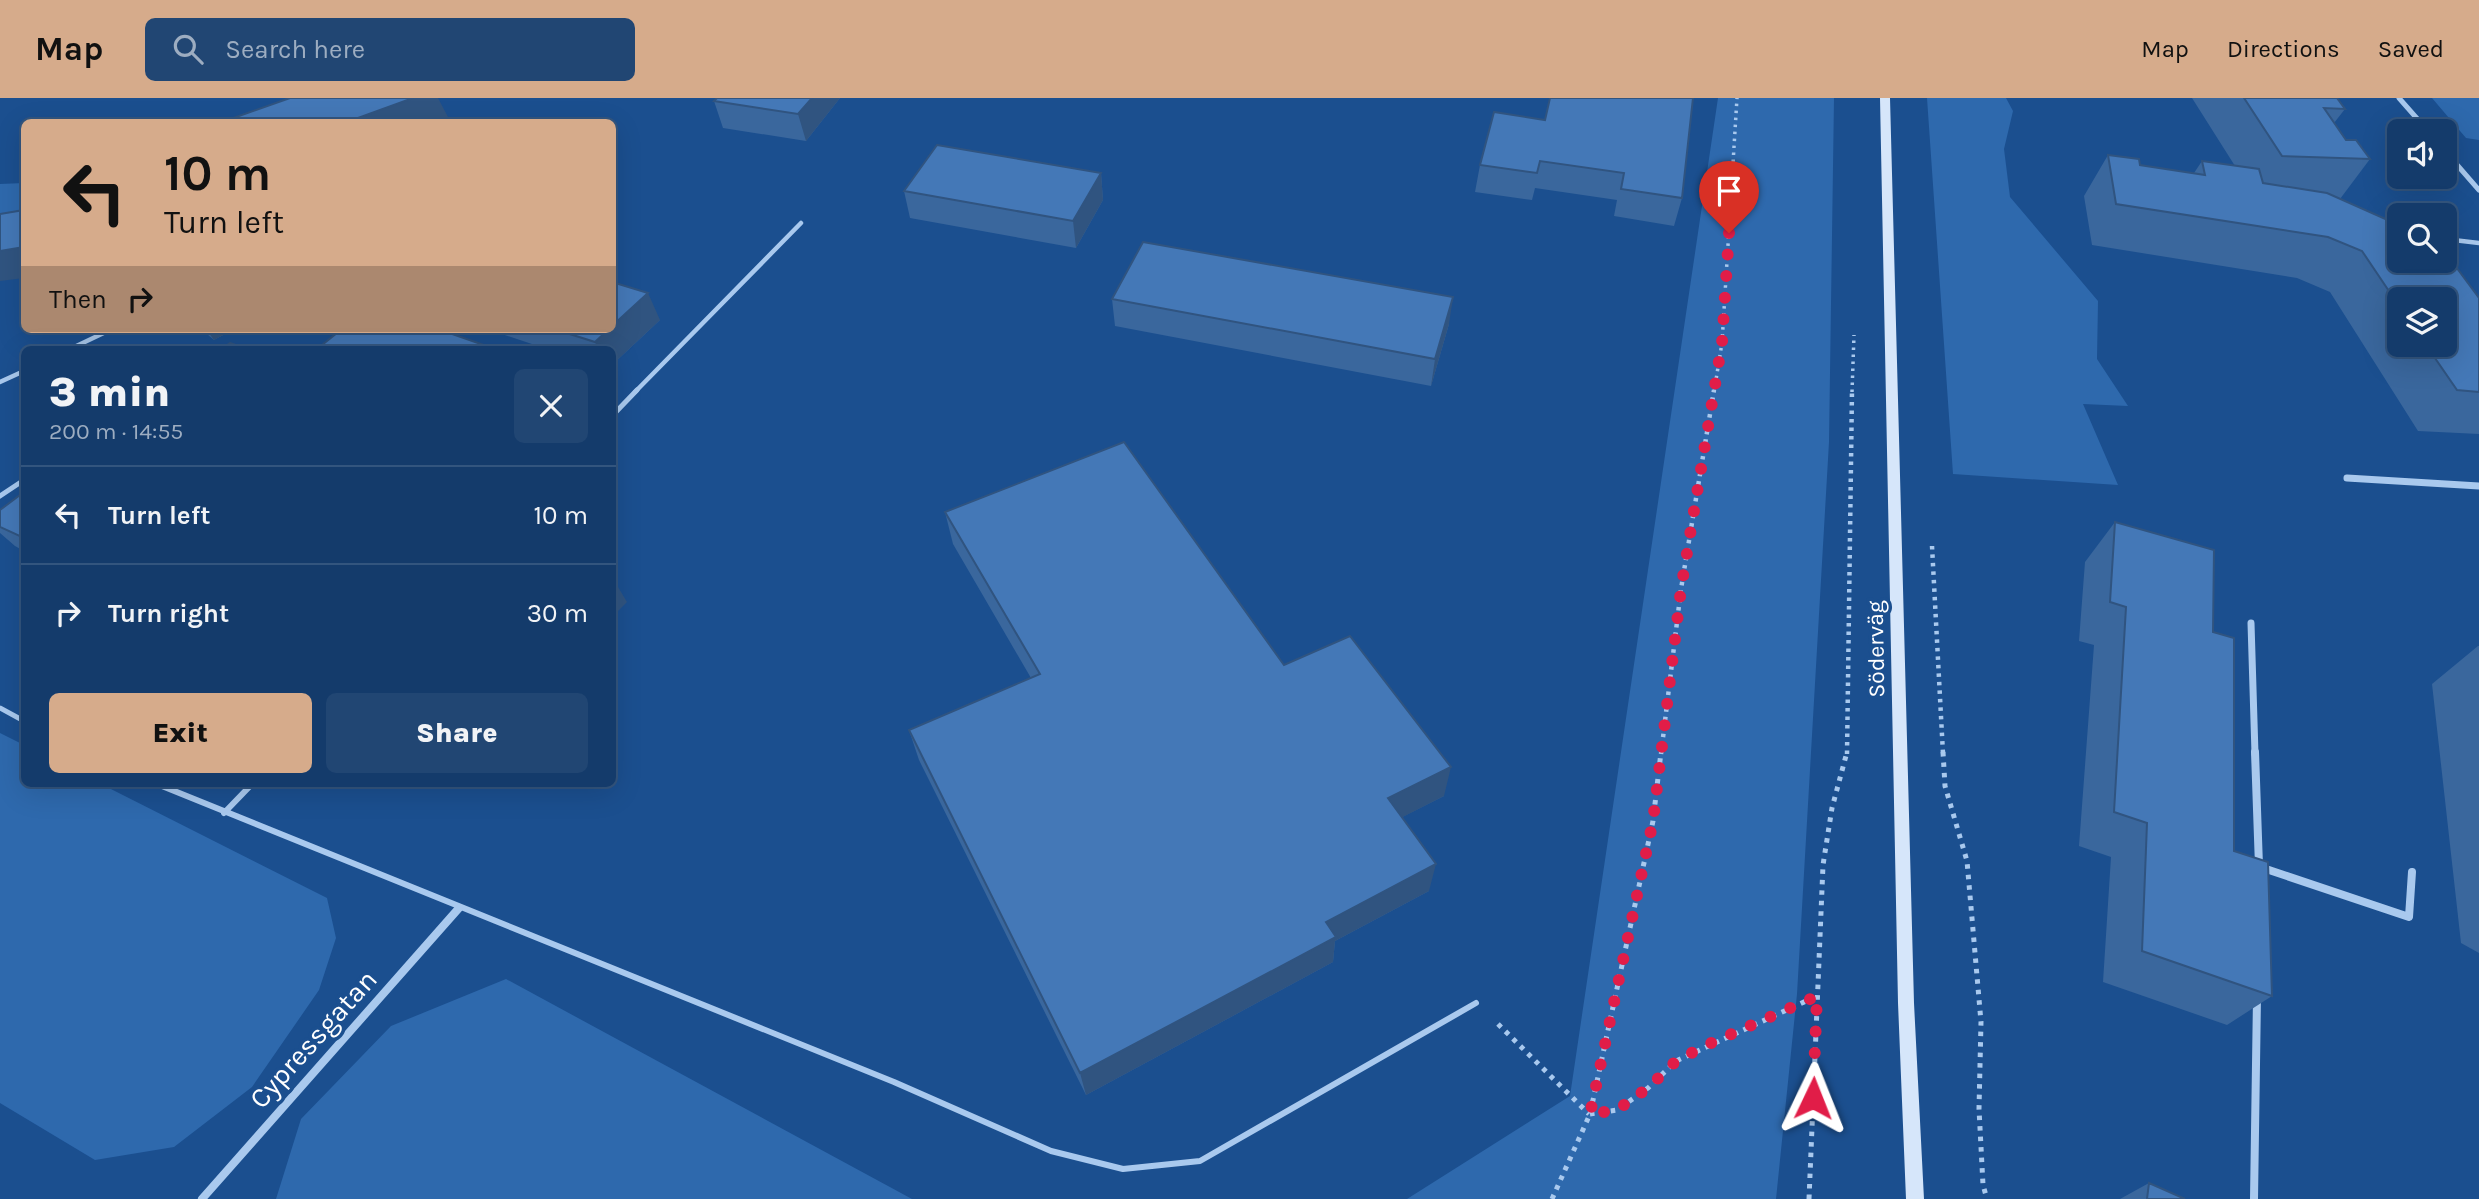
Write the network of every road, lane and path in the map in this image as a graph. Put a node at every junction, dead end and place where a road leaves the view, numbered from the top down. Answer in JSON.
{"nodes":[{"id":1,"x":1737,"y":98,"type":"edge"},
{"id":2,"x":1885,"y":98,"type":"edge"},
{"id":3,"x":2399,"y":98,"type":"edge"},
{"id":4,"x":2417,"y":119,"type":"edge"},
{"id":5,"x":2457,"y":164,"type":"edge"},
{"id":6,"x":2479,"y":190,"type":"edge"},
{"id":7,"x":801,"y":223,"type":"dead end"},
{"id":8,"x":2457,"y":240,"type":"edge"},
{"id":9,"x":2479,"y":243,"type":"edge"},
{"id":10,"x":1854,"y":326,"type":"dead end"},
{"id":11,"x":104,"y":333,"type":"edge"},
{"id":12,"x":76,"y":346,"type":"edge"},
{"id":13,"x":21,"y":372,"type":"edge"},
{"id":14,"x":0,"y":382,"type":"edge"},
{"id":15,"x":616,"y":412,"type":"edge"},
{"id":16,"x":2347,"y":478,"type":"dead end"},
{"id":17,"x":21,"y":482,"type":"edge"},
{"id":18,"x":2479,"y":486,"type":"edge"},
{"id":19,"x":0,"y":496,"type":"edge"},
{"id":20,"x":1932,"y":537,"type":"dead end"},
{"id":21,"x":2251,"y":624,"type":"dead end"},
{"id":22,"x":0,"y":708,"type":"edge"},
{"id":23,"x":21,"y":719,"type":"edge"},
{"id":24,"x":164,"y":787,"type":"edge"},
{"id":25,"x":249,"y":787,"type":"edge"},
{"id":26,"x":224,"y":813,"type":"junction"},
{"id":27,"x":2259,"y":867,"type":"junction"},
{"id":28,"x":2412,"y":872,"type":"dead end"},
{"id":29,"x":2259,"y":881,"type":"edge"},
{"id":30,"x":459,"y":908,"type":"junction"},
{"id":31,"x":2257,"y":991,"type":"edge"},
{"id":32,"x":1817,"y":996,"type":"junction"},
{"id":33,"x":1476,"y":1003,"type":"joint"},
{"id":34,"x":1590,"y":1114,"type":"junction"},
{"id":35,"x":202,"y":1199,"type":"edge"},
{"id":36,"x":1552,"y":1199,"type":"edge"},
{"id":37,"x":1809,"y":1199,"type":"edge"},
{"id":38,"x":1916,"y":1199,"type":"edge"},
{"id":39,"x":1987,"y":1199,"type":"edge"},
{"id":40,"x":2254,"y":1199,"type":"edge"}],
"edges":[{"from":1,"to":34,"type":"path"},
{"from":2,"to":38,"type":"main road","name":"Söderväg"},
{"from":3,"to":4,"type":"street"},
{"from":5,"to":6,"type":"street"},
{"from":7,"to":15,"type":"lane"},
{"from":8,"to":9,"type":"lane"},
{"from":10,"to":32,"type":"path"},
{"from":11,"to":12,"type":"lane"},
{"from":13,"to":14,"type":"lane"},
{"from":16,"to":18,"type":"street"},
{"from":17,"to":19,"type":"lane"},
{"from":20,"to":39,"type":"path"},
{"from":21,"to":27,"type":"street"},
{"from":22,"to":23,"type":"lane"},
{"from":24,"to":26,"type":"lane"},
{"from":25,"to":26,"type":"lane"},
{"from":26,"to":30,"type":"lane"},
{"from":27,"to":28,"type":"street"},
{"from":27,"to":29,"type":"street"},
{"from":30,"to":33,"type":"lane"},
{"from":30,"to":35,"type":"street","name":"Cypressgatan"},
{"from":31,"to":40,"type":"street"},
{"from":32,"to":34,"type":"path"},
{"from":32,"to":37,"type":"path"},
{"from":33,"to":34,"type":"path"},
{"from":34,"to":36,"type":"path"}]}
